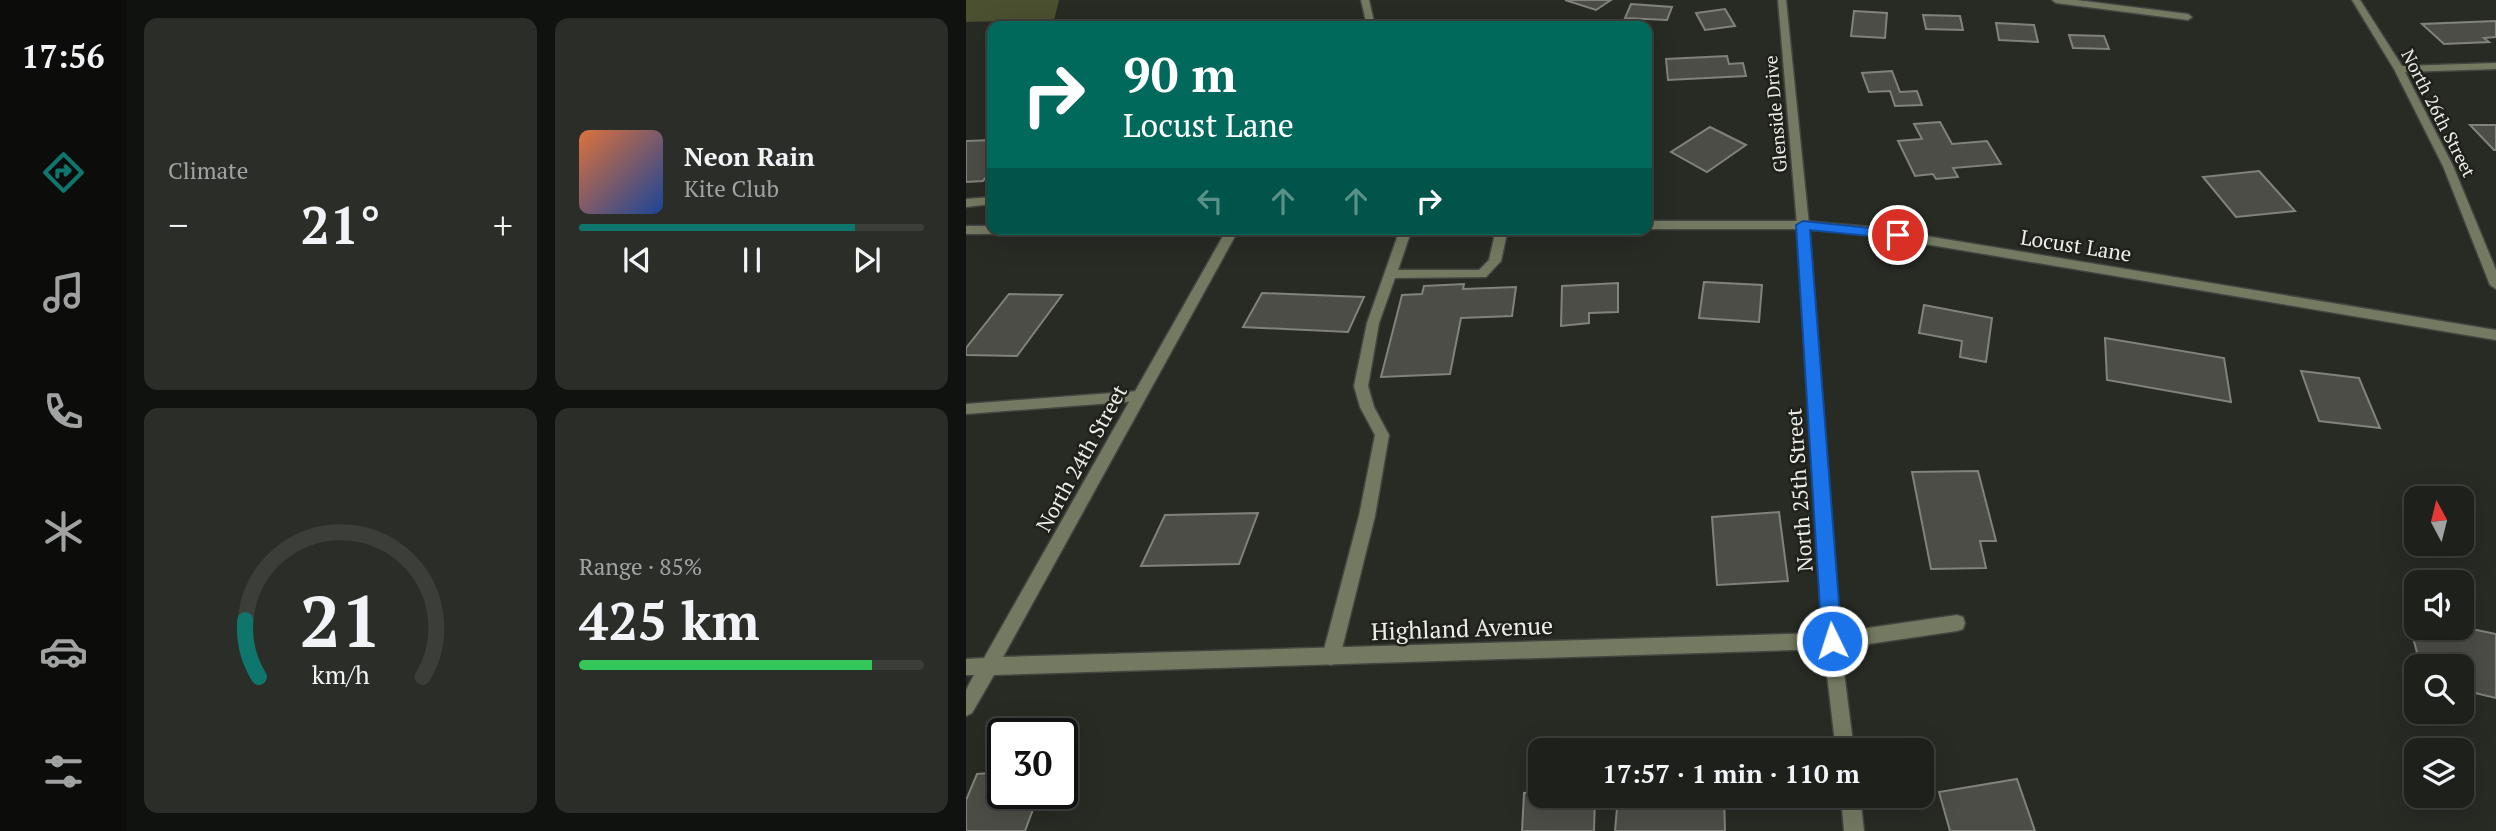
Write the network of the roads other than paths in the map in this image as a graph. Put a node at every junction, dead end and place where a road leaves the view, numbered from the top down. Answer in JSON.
{"nodes":[{"id":1,"x":1365,"y":0,"type":"edge"},
{"id":2,"x":1782,"y":0,"type":"edge"},
{"id":3,"x":2056,"y":0,"type":"edge"},
{"id":4,"x":2356,"y":0,"type":"edge"},
{"id":5,"x":2188,"y":17,"type":"dead end"},
{"id":6,"x":1370,"y":21,"type":"edge"},
{"id":7,"x":2496,"y":66,"type":"edge"},
{"id":8,"x":2399,"y":69,"type":"junction"},
{"id":9,"x":987,"y":201,"type":"edge"},
{"id":10,"x":966,"y":203,"type":"edge"},
{"id":11,"x":1652,"y":225,"type":"edge"},
{"id":12,"x":1803,"y":225,"type":"junction"},
{"id":13,"x":966,"y":230,"type":"edge"},
{"id":14,"x":987,"y":230,"type":"edge"},
{"id":15,"x":1230,"y":235,"type":"edge"},
{"id":16,"x":1404,"y":235,"type":"edge"},
{"id":17,"x":1501,"y":235,"type":"edge"},
{"id":18,"x":1390,"y":274,"type":"junction"},
{"id":19,"x":2496,"y":285,"type":"edge"},
{"id":20,"x":2496,"y":335,"type":"edge"},
{"id":21,"x":1139,"y":396,"type":"junction"},
{"id":22,"x":966,"y":409,"type":"edge"},
{"id":23,"x":1957,"y":623,"type":"dead end"},
{"id":24,"x":1832,"y":641,"type":"junction"},
{"id":25,"x":1331,"y":657,"type":"junction"},
{"id":26,"x":966,"y":667,"type":"edge"},
{"id":27,"x":988,"y":667,"type":"junction"},
{"id":28,"x":966,"y":707,"type":"edge"},
{"id":29,"x":1843,"y":738,"type":"edge"},
{"id":30,"x":1851,"y":808,"type":"edge"},
{"id":31,"x":1854,"y":831,"type":"edge"}],
"edges":[{"from":1,"to":6,"type":"street"},
{"from":2,"to":12,"type":"street","name":"Glenside Drive"},
{"from":3,"to":5,"type":"street"},
{"from":4,"to":8,"type":"street","name":"North 26th Street"},
{"from":7,"to":8,"type":"street"},
{"from":8,"to":19,"type":"street","name":"North 26th Street"},
{"from":9,"to":10,"type":"street"},
{"from":11,"to":12,"type":"street","name":"Locust Lane"},
{"from":12,"to":20,"type":"street","name":"Locust Lane"},
{"from":12,"to":24,"type":"street","name":"North 25th Street"},
{"from":13,"to":14,"type":"street"},
{"from":15,"to":21,"type":"street","name":"North 24th Street"},
{"from":16,"to":18,"type":"street"},
{"from":17,"to":18,"type":"street"},
{"from":18,"to":25,"type":"street"},
{"from":21,"to":22,"type":"street"},
{"from":21,"to":27,"type":"street","name":"North 24th Street"},
{"from":23,"to":24,"type":"street","name":"Highland Avenue"},
{"from":24,"to":25,"type":"street","name":"Highland Avenue"},
{"from":24,"to":29,"type":"street","name":"North 25th Street"},
{"from":25,"to":27,"type":"street","name":"Highland Avenue"},
{"from":26,"to":27,"type":"street","name":"Highland Avenue"},
{"from":27,"to":28,"type":"street","name":"North 24th Street"},
{"from":30,"to":31,"type":"street"}]}
